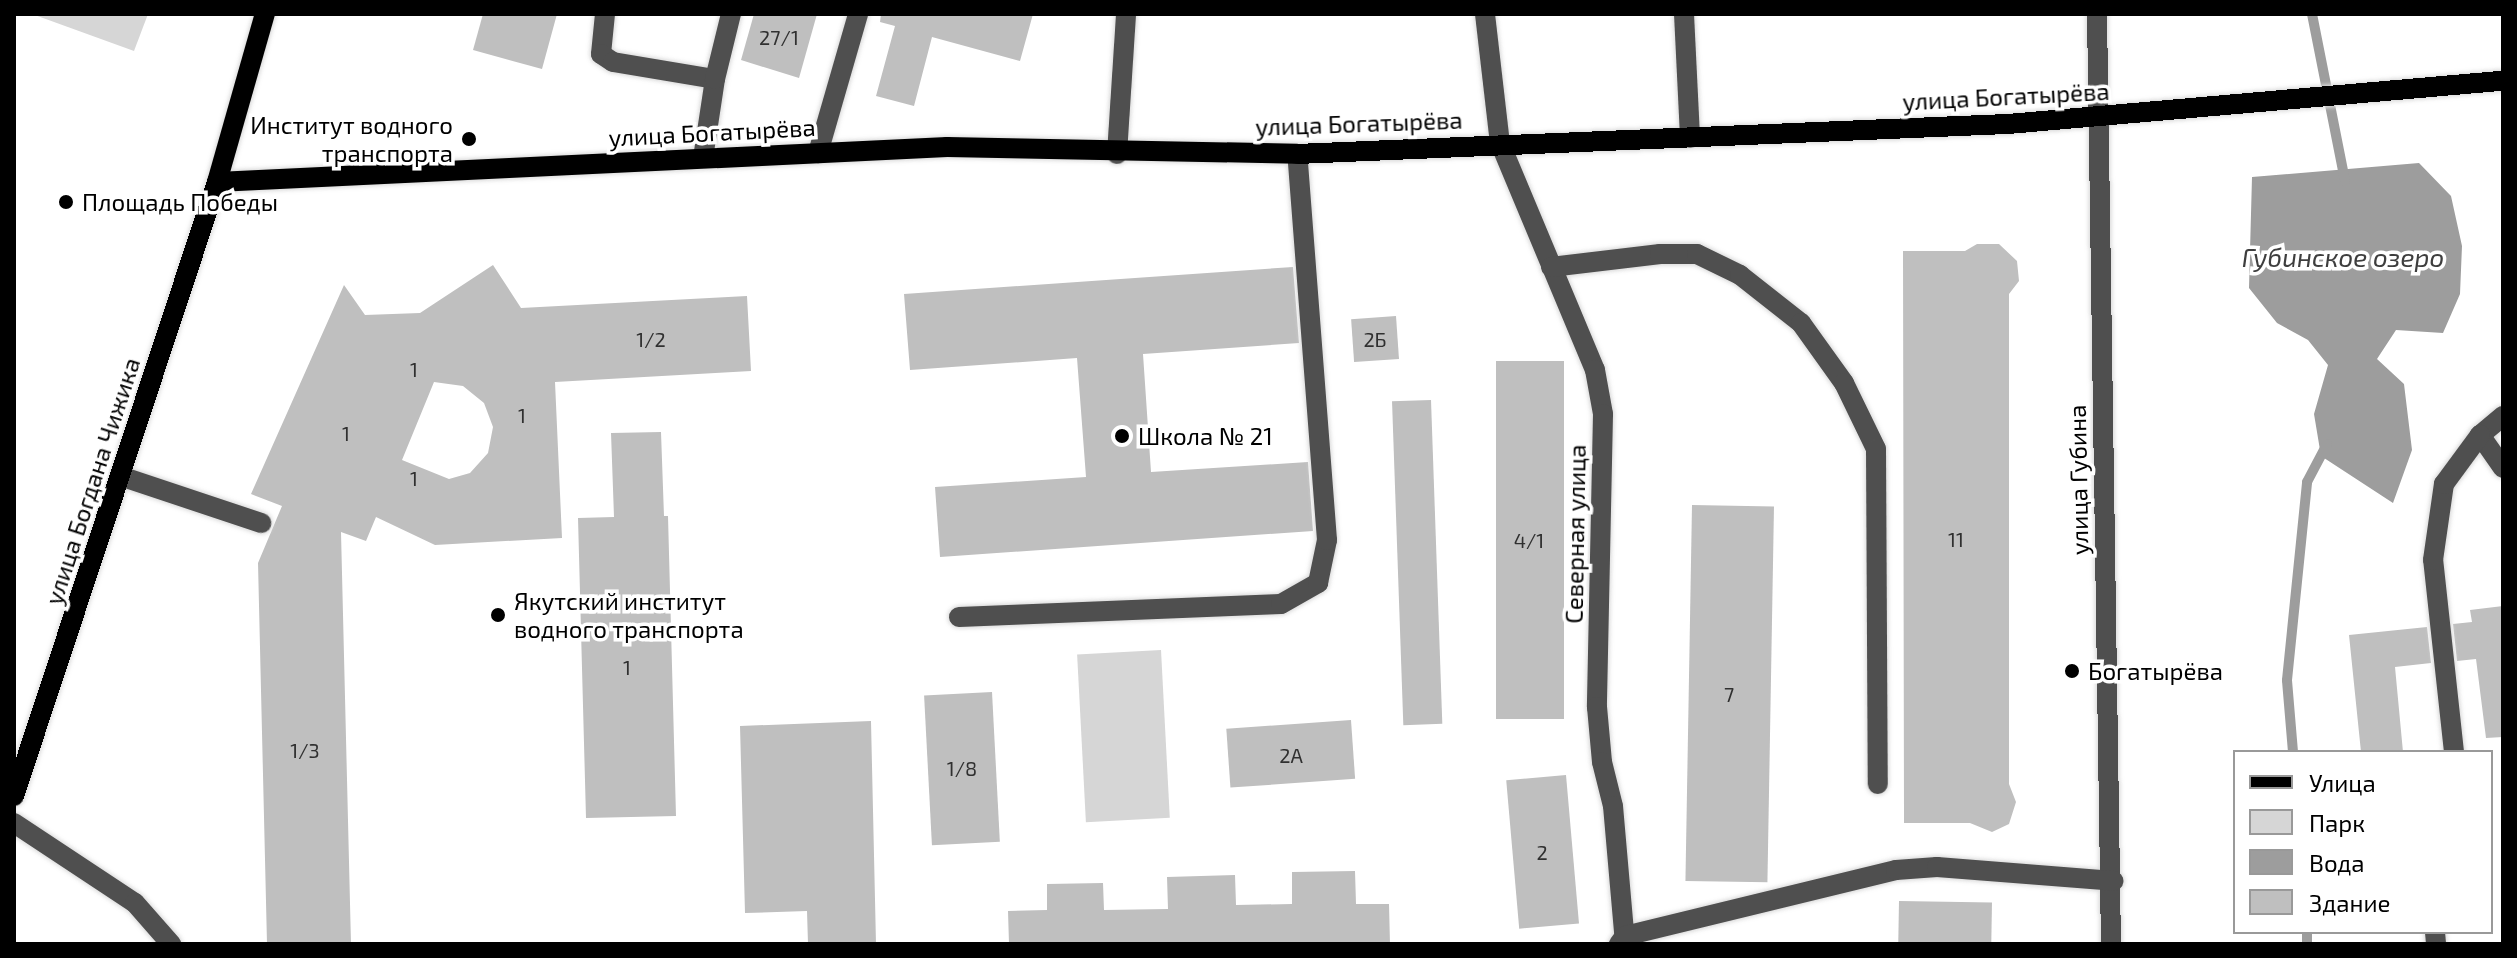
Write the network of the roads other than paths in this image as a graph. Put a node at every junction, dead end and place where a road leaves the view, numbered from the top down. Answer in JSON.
{"nodes":[{"id":1,"x":265,"y":14,"type":"edge"},
{"id":2,"x":605,"y":14,"type":"edge"},
{"id":3,"x":731,"y":14,"type":"edge"},
{"id":4,"x":858,"y":14,"type":"edge"},
{"id":5,"x":1126,"y":14,"type":"edge"},
{"id":6,"x":1485,"y":14,"type":"edge"},
{"id":7,"x":1684,"y":14,"type":"edge"},
{"id":8,"x":2097,"y":14,"type":"edge"},
{"id":9,"x":715,"y":79,"type":"junction"},
{"id":10,"x":2503,"y":81,"type":"edge"},
{"id":11,"x":2095,"y":117,"type":"junction"},
{"id":12,"x":1690,"y":138,"type":"junction"},
{"id":13,"x":1500,"y":143,"type":"junction"},
{"id":14,"x":818,"y":153,"type":"junction"},
{"id":15,"x":1117,"y":154,"type":"junction"},
{"id":16,"x":1297,"y":154,"type":"junction"},
{"id":17,"x":703,"y":158,"type":"junction"},
{"id":18,"x":217,"y":182,"type":"junction"},
{"id":19,"x":1551,"y":267,"type":"junction"},
{"id":20,"x":2503,"y":416,"type":"edge"},
{"id":21,"x":2480,"y":435,"type":"junction"},
{"id":22,"x":2503,"y":468,"type":"edge"},
{"id":23,"x":120,"y":476,"type":"junction"},
{"id":24,"x":261,"y":523,"type":"dead end"},
{"id":25,"x":959,"y":617,"type":"dead end"},
{"id":26,"x":2454,"y":750,"type":"edge"},
{"id":27,"x":1878,"y":784,"type":"dead end"},
{"id":28,"x":14,"y":796,"type":"edge"},
{"id":29,"x":14,"y":823,"type":"edge"},
{"id":30,"x":2113,"y":881,"type":"junction"},
{"id":31,"x":1623,"y":941,"type":"edge"},
{"id":32,"x":171,"y":944,"type":"edge"},
{"id":33,"x":2111,"y":944,"type":"edge"}],
"edges":[{"from":1,"to":18,"type":"main road","name":"улица Богдана Чижика"},
{"from":2,"to":9,"type":"street"},
{"from":3,"to":9,"type":"street"},
{"from":4,"to":14,"type":"street"},
{"from":5,"to":15,"type":"street"},
{"from":6,"to":13,"type":"street","name":"Северная улица"},
{"from":7,"to":12,"type":"street"},
{"from":8,"to":11,"type":"street","name":"улица Губина"},
{"from":9,"to":17,"type":"street"},
{"from":10,"to":11,"type":"main road","name":"улица Богатырёва"},
{"from":11,"to":12,"type":"main road","name":"улица Богатырёва"},
{"from":11,"to":30,"type":"street","name":"улица Губина"},
{"from":12,"to":13,"type":"main road","name":"улица Богатырёва"},
{"from":13,"to":16,"type":"main road","name":"улица Богатырёва"},
{"from":13,"to":19,"type":"street","name":"Северная улица"},
{"from":14,"to":15,"type":"main road","name":"улица Богатырёва"},
{"from":14,"to":17,"type":"main road","name":"улица Богатырёва"},
{"from":15,"to":16,"type":"main road","name":"улица Богатырёва"},
{"from":16,"to":25,"type":"street"},
{"from":17,"to":18,"type":"main road","name":"улица Богатырёва"},
{"from":18,"to":23,"type":"main road","name":"улица Богдана Чижика"},
{"from":19,"to":27,"type":"street"},
{"from":19,"to":31,"type":"street","name":"Северная улица"},
{"from":20,"to":21,"type":"street"},
{"from":21,"to":22,"type":"street"},
{"from":21,"to":26,"type":"street"},
{"from":23,"to":24,"type":"street"},
{"from":23,"to":28,"type":"main road","name":"улица Богдана Чижика"},
{"from":29,"to":32,"type":"street"},
{"from":30,"to":31,"type":"street"},
{"from":30,"to":33,"type":"street","name":"улица Губина"}]}
